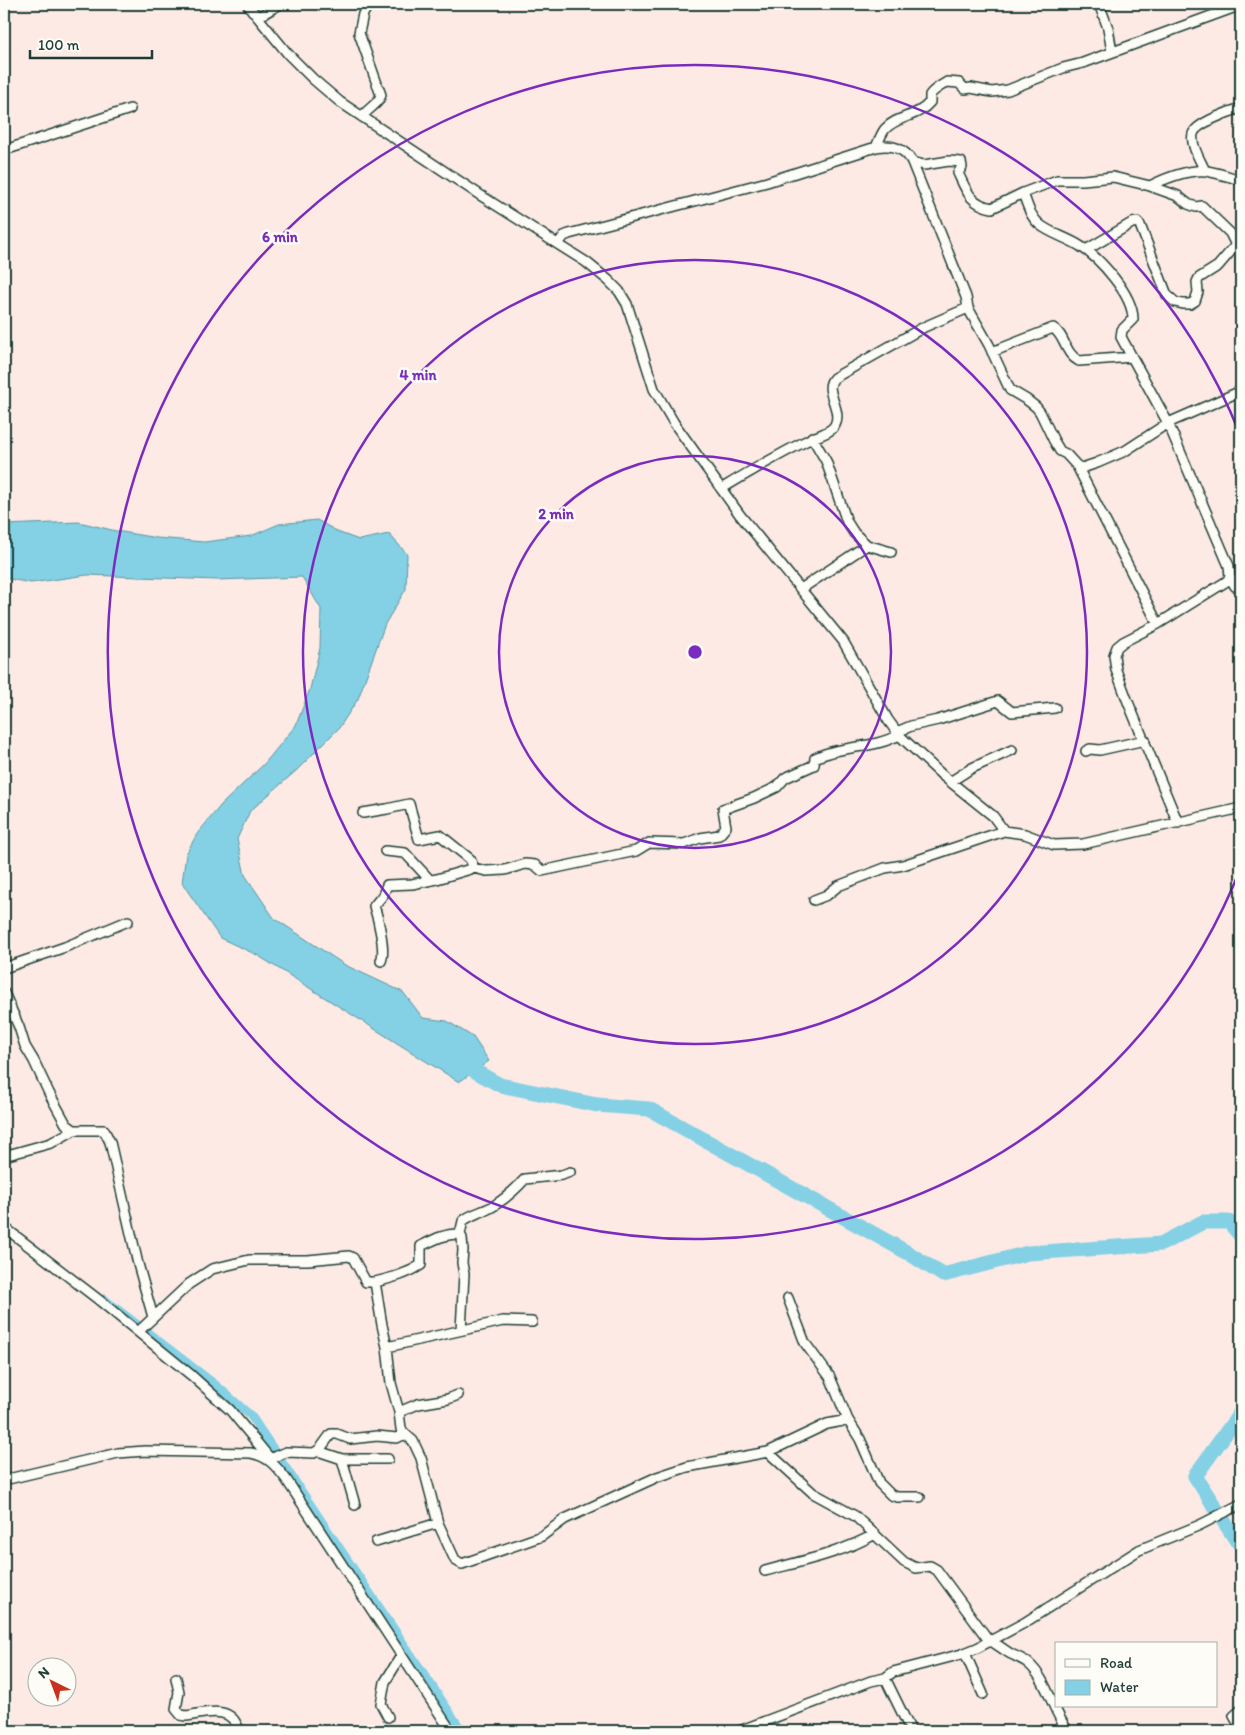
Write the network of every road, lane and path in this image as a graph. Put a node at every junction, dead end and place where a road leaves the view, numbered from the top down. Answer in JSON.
{"nodes":[{"id":1,"x":247,"y":4,"type":"edge"},
{"id":2,"x":280,"y":4,"type":"edge"},
{"id":3,"x":369,"y":4,"type":"edge"},
{"id":4,"x":1099,"y":4,"type":"edge"},
{"id":5,"x":1241,"y":5,"type":"edge"},
{"id":6,"x":262,"y":15,"type":"junction"},
{"id":7,"x":1112,"y":52,"type":"junction"},
{"id":8,"x":1241,"y":108,"type":"edge"},
{"id":9,"x":130,"y":109,"type":"dead end"},
{"id":10,"x":365,"y":114,"type":"junction"},
{"id":11,"x":876,"y":147,"type":"junction"},
{"id":12,"x":6,"y":150,"type":"dead end"},
{"id":13,"x":912,"y":162,"type":"junction"},
{"id":14,"x":1205,"y":171,"type":"junction"},
{"id":15,"x":1241,"y":180,"type":"edge"},
{"id":16,"x":1150,"y":186,"type":"junction"},
{"id":17,"x":1023,"y":193,"type":"junction"},
{"id":18,"x":560,"y":241,"type":"junction"},
{"id":19,"x":1239,"y":248,"type":"edge"},
{"id":20,"x":1086,"y":250,"type":"junction"},
{"id":21,"x":968,"y":308,"type":"junction"},
{"id":22,"x":992,"y":352,"type":"junction"},
{"id":23,"x":1132,"y":357,"type":"junction"},
{"id":24,"x":1241,"y":391,"type":"edge"},
{"id":25,"x":1168,"y":423,"type":"junction"},
{"id":26,"x":812,"y":438,"type":"junction"},
{"id":27,"x":1077,"y":466,"type":"junction"},
{"id":28,"x":724,"y":487,"type":"junction"},
{"id":29,"x":867,"y":545,"type":"junction"},
{"id":30,"x":891,"y":552,"type":"dead end"},
{"id":31,"x":1230,"y":577,"type":"junction"},
{"id":32,"x":804,"y":587,"type":"junction"},
{"id":33,"x":1241,"y":588,"type":"edge"},
{"id":34,"x":1158,"y":624,"type":"junction"},
{"id":35,"x":1055,"y":708,"type":"dead end"},
{"id":36,"x":900,"y":732,"type":"junction"},
{"id":37,"x":1145,"y":740,"type":"junction"},
{"id":38,"x":1012,"y":750,"type":"dead end"},
{"id":39,"x":1086,"y":751,"type":"dead end"},
{"id":40,"x":953,"y":780,"type":"junction"},
{"id":41,"x":1241,"y":808,"type":"edge"},
{"id":42,"x":362,"y":813,"type":"dead end"},
{"id":43,"x":1177,"y":818,"type":"junction"},
{"id":44,"x":1004,"y":831,"type":"junction"},
{"id":45,"x":385,"y":851,"type":"dead end"},
{"id":46,"x":474,"y":868,"type":"junction"},
{"id":47,"x":430,"y":880,"type":"junction"},
{"id":48,"x":814,"y":900,"type":"dead end"},
{"id":49,"x":128,"y":921,"type":"dead end"},
{"id":50,"x":381,"y":961,"type":"dead end"},
{"id":51,"x":4,"y":968,"type":"edge"},
{"id":52,"x":4,"y":993,"type":"edge"},
{"id":53,"x":74,"y":1130,"type":"junction"},
{"id":54,"x":4,"y":1156,"type":"edge"},
{"id":55,"x":570,"y":1172,"type":"dead end"},
{"id":56,"x":4,"y":1227,"type":"edge"},
{"id":57,"x":460,"y":1234,"type":"junction"},
{"id":58,"x":375,"y":1282,"type":"junction"},
{"id":59,"x":788,"y":1298,"type":"dead end"},
{"id":60,"x":151,"y":1318,"type":"junction"},
{"id":61,"x":532,"y":1322,"type":"dead end"},
{"id":62,"x":461,"y":1330,"type":"junction"},
{"id":63,"x":139,"y":1331,"type":"junction"},
{"id":64,"x":387,"y":1347,"type":"junction"},
{"id":65,"x":458,"y":1395,"type":"dead end"},
{"id":66,"x":399,"y":1412,"type":"junction"},
{"id":67,"x":848,"y":1420,"type":"junction"},
{"id":68,"x":405,"y":1434,"type":"junction"},
{"id":69,"x":318,"y":1451,"type":"junction"},
{"id":70,"x":768,"y":1452,"type":"junction"},
{"id":71,"x":274,"y":1458,"type":"junction"},
{"id":72,"x":342,"y":1459,"type":"junction"},
{"id":73,"x":388,"y":1459,"type":"dead end"},
{"id":74,"x":4,"y":1480,"type":"edge"},
{"id":75,"x":920,"y":1497,"type":"dead end"},
{"id":76,"x":1241,"y":1504,"type":"edge"},
{"id":77,"x":354,"y":1505,"type":"dead end"},
{"id":78,"x":438,"y":1523,"type":"junction"},
{"id":79,"x":875,"y":1534,"type":"junction"},
{"id":80,"x":376,"y":1542,"type":"dead end"},
{"id":81,"x":766,"y":1571,"type":"dead end"},
{"id":82,"x":991,"y":1641,"type":"junction"},
{"id":83,"x":965,"y":1653,"type":"junction"},
{"id":84,"x":401,"y":1656,"type":"junction"},
{"id":85,"x":176,"y":1678,"type":"dead end"},
{"id":86,"x":885,"y":1678,"type":"junction"},
{"id":87,"x":982,"y":1694,"type":"dead end"},
{"id":88,"x":1241,"y":1710,"type":"edge"},
{"id":89,"x":388,"y":1717,"type":"dead end"},
{"id":90,"x":1241,"y":1728,"type":"edge"},
{"id":91,"x":744,"y":1730,"type":"edge"},
{"id":92,"x":239,"y":1731,"type":"edge"},
{"id":93,"x":451,"y":1731,"type":"edge"},
{"id":94,"x":911,"y":1731,"type":"edge"},
{"id":95,"x":1068,"y":1731,"type":"edge"}],
"edges":[{"from":1,"to":6,"type":"street"},
{"from":2,"to":6,"type":"street"},
{"from":3,"to":10,"type":"street"},
{"from":4,"to":7,"type":"street"},
{"from":5,"to":7,"type":"street"},
{"from":6,"to":10,"type":"street"},
{"from":7,"to":11,"type":"street"},
{"from":8,"to":14,"type":"street"},
{"from":9,"to":12,"type":"street"},
{"from":10,"to":18,"type":"street"},
{"from":11,"to":13,"type":"street"},
{"from":11,"to":18,"type":"street"},
{"from":13,"to":17,"type":"street"},
{"from":13,"to":21,"type":"street"},
{"from":14,"to":15,"type":"street"},
{"from":14,"to":16,"type":"street"},
{"from":16,"to":17,"type":"street"},
{"from":16,"to":19,"type":"street"},
{"from":17,"to":20,"type":"street"},
{"from":18,"to":28,"type":"street"},
{"from":19,"to":20,"type":"street"},
{"from":20,"to":23,"type":"street"},
{"from":21,"to":22,"type":"street"},
{"from":21,"to":26,"type":"street"},
{"from":22,"to":23,"type":"street"},
{"from":22,"to":27,"type":"street"},
{"from":23,"to":25,"type":"street"},
{"from":24,"to":25,"type":"street"},
{"from":25,"to":27,"type":"street"},
{"from":25,"to":31,"type":"street"},
{"from":26,"to":28,"type":"street"},
{"from":26,"to":29,"type":"street"},
{"from":27,"to":34,"type":"street"},
{"from":28,"to":32,"type":"street"},
{"from":29,"to":30,"type":"street"},
{"from":29,"to":32,"type":"street"},
{"from":31,"to":33,"type":"street"},
{"from":31,"to":34,"type":"street"},
{"from":32,"to":36,"type":"street"},
{"from":34,"to":37,"type":"street"},
{"from":35,"to":36,"type":"street"},
{"from":36,"to":40,"type":"street"},
{"from":36,"to":46,"type":"street"},
{"from":37,"to":39,"type":"street"},
{"from":37,"to":43,"type":"street"},
{"from":38,"to":40,"type":"street"},
{"from":40,"to":44,"type":"street"},
{"from":41,"to":43,"type":"street"},
{"from":42,"to":46,"type":"street"},
{"from":43,"to":44,"type":"street"},
{"from":44,"to":48,"type":"street"},
{"from":45,"to":47,"type":"street"},
{"from":46,"to":47,"type":"street"},
{"from":47,"to":50,"type":"street"},
{"from":49,"to":51,"type":"street"},
{"from":52,"to":53,"type":"street"},
{"from":53,"to":54,"type":"street"},
{"from":53,"to":60,"type":"street"},
{"from":55,"to":57,"type":"street"},
{"from":56,"to":63,"type":"street"},
{"from":57,"to":58,"type":"street"},
{"from":57,"to":62,"type":"street"},
{"from":58,"to":60,"type":"street"},
{"from":58,"to":64,"type":"street"},
{"from":59,"to":67,"type":"street"},
{"from":60,"to":63,"type":"street"},
{"from":61,"to":62,"type":"street"},
{"from":62,"to":64,"type":"street"},
{"from":63,"to":71,"type":"street"},
{"from":64,"to":66,"type":"street"},
{"from":65,"to":66,"type":"street"},
{"from":66,"to":68,"type":"street"},
{"from":67,"to":70,"type":"street"},
{"from":67,"to":75,"type":"street"},
{"from":68,"to":69,"type":"street"},
{"from":68,"to":78,"type":"street"},
{"from":69,"to":71,"type":"street"},
{"from":69,"to":72,"type":"street"},
{"from":70,"to":78,"type":"street"},
{"from":70,"to":79,"type":"street"},
{"from":71,"to":74,"type":"street"},
{"from":71,"to":84,"type":"street"},
{"from":72,"to":73,"type":"street"},
{"from":72,"to":77,"type":"street"},
{"from":76,"to":82,"type":"street"},
{"from":78,"to":80,"type":"street"},
{"from":79,"to":81,"type":"street"},
{"from":79,"to":82,"type":"street"},
{"from":82,"to":83,"type":"street"},
{"from":82,"to":95,"type":"street"},
{"from":83,"to":86,"type":"street"},
{"from":83,"to":87,"type":"street"},
{"from":84,"to":89,"type":"street"},
{"from":84,"to":93,"type":"street"},
{"from":85,"to":92,"type":"street"},
{"from":86,"to":91,"type":"street"},
{"from":86,"to":94,"type":"street"},
{"from":88,"to":90,"type":"street"}]}
